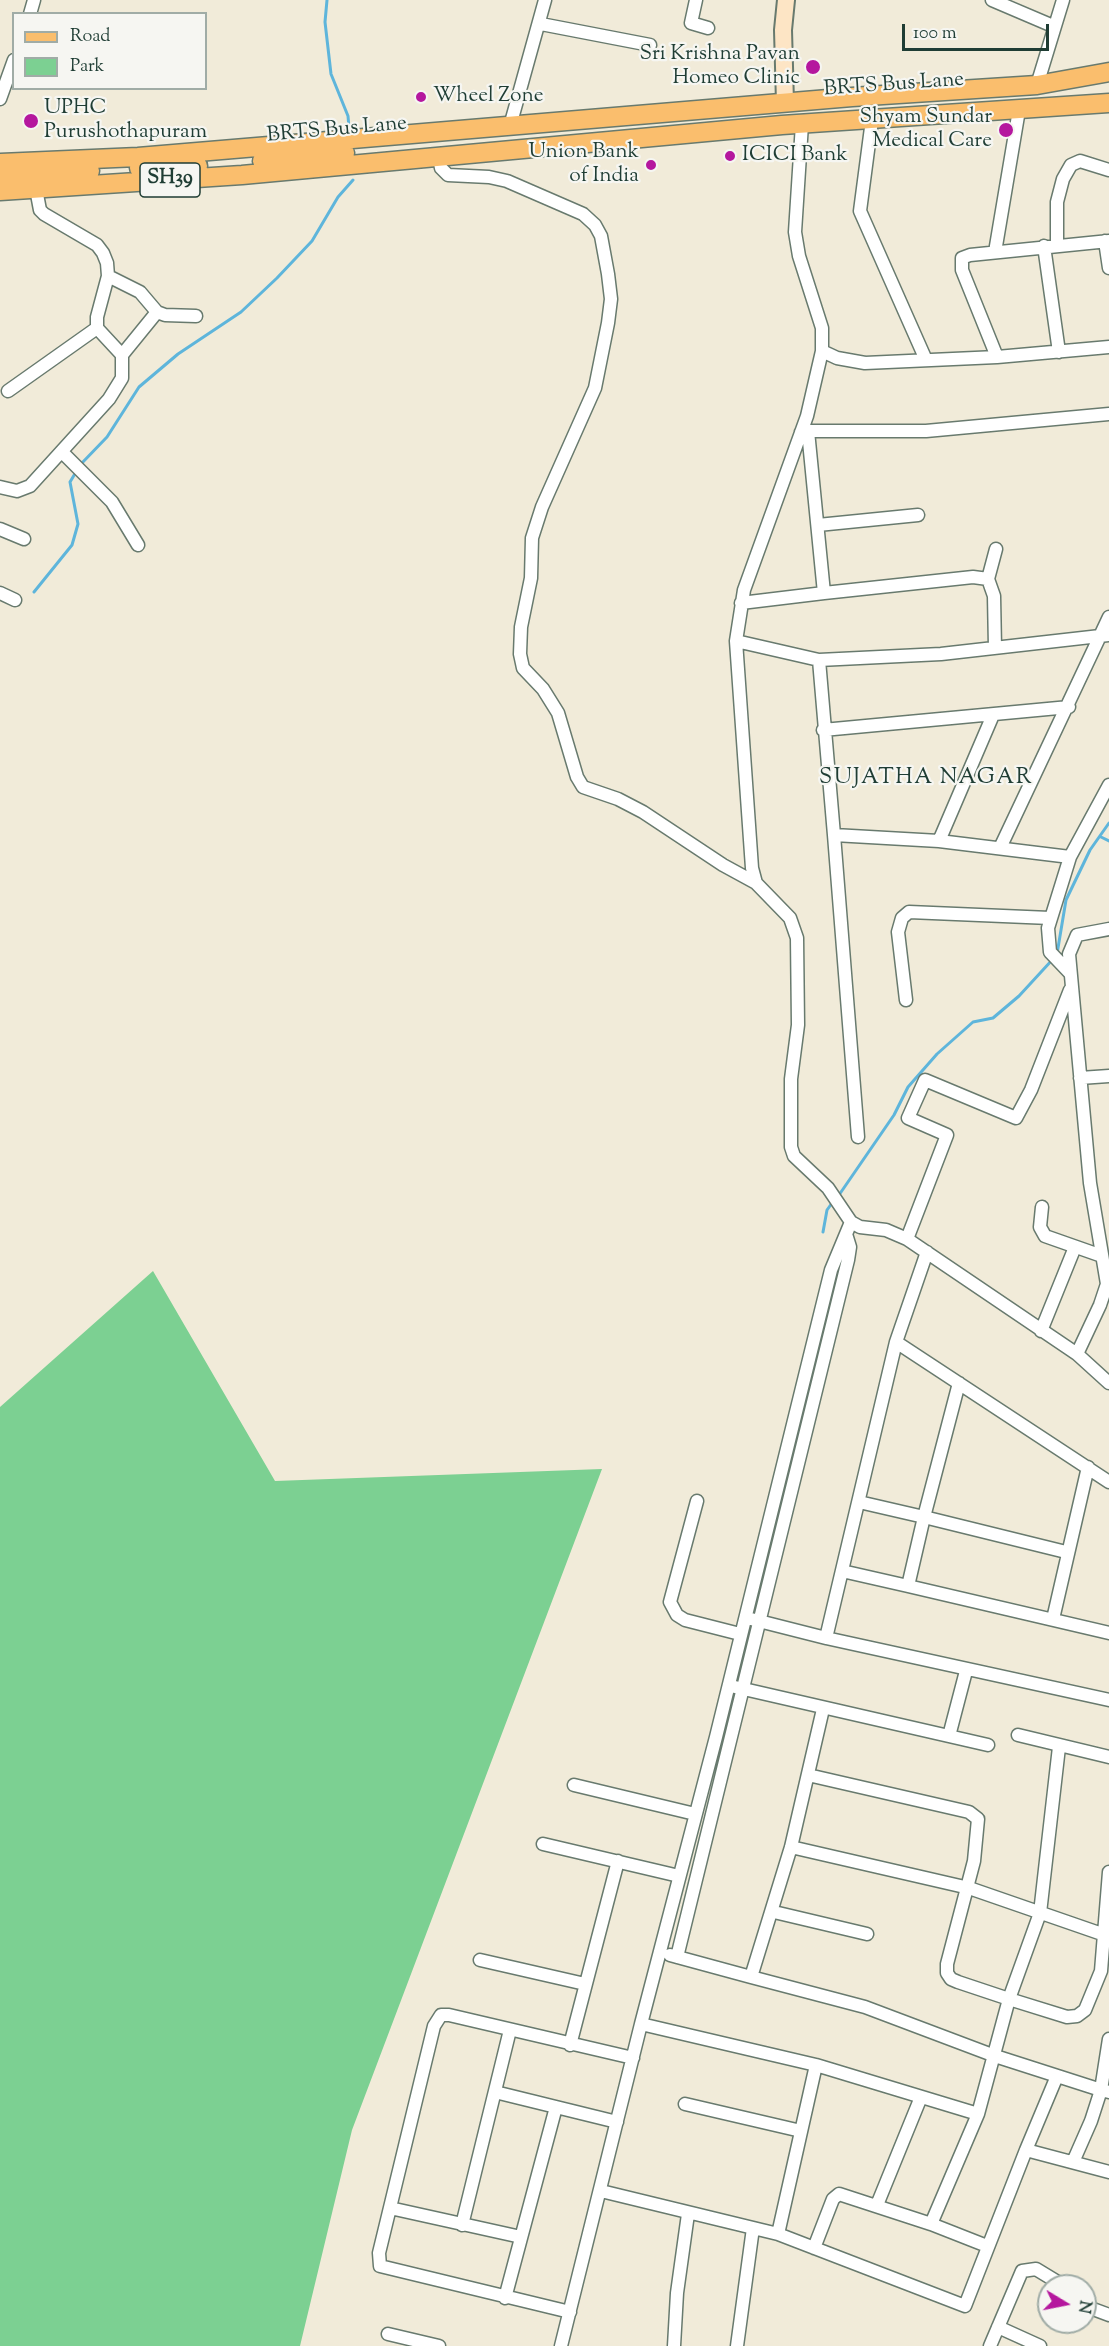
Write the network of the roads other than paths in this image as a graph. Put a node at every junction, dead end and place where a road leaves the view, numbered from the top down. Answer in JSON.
{"nodes":[{"id":1,"x":545,"y":0,"type":"edge"},
{"id":2,"x":696,"y":0,"type":"edge"},
{"id":3,"x":786,"y":0,"type":"edge"},
{"id":4,"x":992,"y":0,"type":"edge"},
{"id":5,"x":1063,"y":0,"type":"edge"},
{"id":6,"x":541,"y":24,"type":"junction"},
{"id":7,"x":1053,"y":26,"type":"junction"},
{"id":8,"x":708,"y":28,"type":"dead end"},
{"id":9,"x":650,"y":45,"type":"dead end"},
{"id":10,"x":12,"y":66,"type":"edge"},
{"id":11,"x":1109,"y":72,"type":"edge"},
{"id":12,"x":1037,"y":85,"type":"junction"},
{"id":13,"x":1109,"y":93,"type":"edge"},
{"id":14,"x":0,"y":99,"type":"edge"},
{"id":15,"x":785,"y":103,"type":"junction"},
{"id":16,"x":1109,"y":103,"type":"edge"},
{"id":17,"x":1019,"y":110,"type":"junction"},
{"id":18,"x":872,"y":120,"type":"junction"},
{"id":19,"x":802,"y":124,"type":"junction"},
{"id":20,"x":510,"y":126,"type":"junction"},
{"id":21,"x":439,"y":158,"type":"junction"},
{"id":22,"x":0,"y":163,"type":"edge"},
{"id":23,"x":1109,"y":170,"type":"edge"},
{"id":24,"x":0,"y":176,"type":"edge"},
{"id":25,"x":36,"y":189,"type":"junction"},
{"id":26,"x":0,"y":191,"type":"edge"},
{"id":27,"x":1107,"y":241,"type":"edge"},
{"id":28,"x":1050,"y":246,"type":"junction"},
{"id":29,"x":995,"y":252,"type":"junction"},
{"id":30,"x":1109,"y":268,"type":"edge"},
{"id":31,"x":108,"y":276,"type":"junction"},
{"id":32,"x":157,"y":312,"type":"junction"},
{"id":33,"x":196,"y":316,"type":"dead end"},
{"id":34,"x":97,"y":328,"type":"junction"},
{"id":35,"x":1109,"y":346,"type":"edge"},
{"id":36,"x":822,"y":351,"type":"junction"},
{"id":37,"x":1059,"y":352,"type":"junction"},
{"id":38,"x":122,"y":355,"type":"junction"},
{"id":39,"x":997,"y":357,"type":"junction"},
{"id":40,"x":927,"y":360,"type":"junction"},
{"id":41,"x":8,"y":391,"type":"dead end"},
{"id":42,"x":1109,"y":414,"type":"edge"},
{"id":43,"x":805,"y":432,"type":"junction"},
{"id":44,"x":62,"y":452,"type":"junction"},
{"id":45,"x":0,"y":487,"type":"edge"},
{"id":46,"x":918,"y":515,"type":"dead end"},
{"id":47,"x":818,"y":525,"type":"junction"},
{"id":48,"x":0,"y":529,"type":"edge"},
{"id":49,"x":24,"y":539,"type":"dead end"},
{"id":50,"x":138,"y":545,"type":"dead end"},
{"id":51,"x":996,"y":549,"type":"dead end"},
{"id":52,"x":988,"y":579,"type":"junction"},
{"id":53,"x":0,"y":593,"type":"edge"},
{"id":54,"x":824,"y":593,"type":"junction"},
{"id":55,"x":15,"y":600,"type":"dead end"},
{"id":56,"x":741,"y":603,"type":"junction"},
{"id":57,"x":1109,"y":617,"type":"edge"},
{"id":58,"x":1105,"y":636,"type":"edge"},
{"id":59,"x":736,"y":641,"type":"junction"},
{"id":60,"x":995,"y":648,"type":"junction"},
{"id":61,"x":819,"y":660,"type":"junction"},
{"id":62,"x":1069,"y":707,"type":"junction"},
{"id":63,"x":993,"y":715,"type":"junction"},
{"id":64,"x":823,"y":730,"type":"junction"},
{"id":65,"x":1109,"y":785,"type":"edge"},
{"id":66,"x":834,"y":835,"type":"junction"},
{"id":67,"x":939,"y":841,"type":"junction"},
{"id":68,"x":1000,"y":848,"type":"junction"},
{"id":69,"x":1070,"y":858,"type":"junction"},
{"id":70,"x":756,"y":883,"type":"junction"},
{"id":71,"x":1050,"y":918,"type":"junction"},
{"id":72,"x":1109,"y":929,"type":"edge"},
{"id":73,"x":1070,"y":973,"type":"junction"},
{"id":74,"x":1071,"y":988,"type":"junction"},
{"id":75,"x":906,"y":1000,"type":"dead end"},
{"id":76,"x":1109,"y":1076,"type":"edge"},
{"id":77,"x":1080,"y":1078,"type":"junction"},
{"id":78,"x":858,"y":1137,"type":"dead end"},
{"id":79,"x":1042,"y":1207,"type":"dead end"},
{"id":80,"x":851,"y":1222,"type":"junction"},
{"id":81,"x":846,"y":1234,"type":"junction"},
{"id":82,"x":907,"y":1239,"type":"junction"},
{"id":83,"x":1075,"y":1247,"type":"junction"},
{"id":84,"x":927,"y":1252,"type":"junction"},
{"id":85,"x":1102,"y":1256,"type":"junction"},
{"id":86,"x":1041,"y":1331,"type":"junction"},
{"id":87,"x":896,"y":1342,"type":"junction"},
{"id":88,"x":1077,"y":1354,"type":"junction"},
{"id":89,"x":959,"y":1383,"type":"junction"},
{"id":90,"x":1109,"y":1383,"type":"edge"},
{"id":91,"x":1088,"y":1467,"type":"junction"},
{"id":92,"x":1109,"y":1482,"type":"edge"},
{"id":93,"x":697,"y":1501,"type":"dead end"},
{"id":94,"x":859,"y":1502,"type":"junction"},
{"id":95,"x":924,"y":1517,"type":"junction"},
{"id":96,"x":1066,"y":1552,"type":"junction"},
{"id":97,"x":842,"y":1571,"type":"junction"},
{"id":98,"x":908,"y":1586,"type":"junction"},
{"id":99,"x":744,"y":1617,"type":"junction"},
{"id":100,"x":1053,"y":1619,"type":"junction"},
{"id":101,"x":758,"y":1621,"type":"junction"},
{"id":102,"x":1109,"y":1633,"type":"edge"},
{"id":103,"x":740,"y":1634,"type":"junction"},
{"id":104,"x":826,"y":1638,"type":"junction"},
{"id":105,"x":966,"y":1671,"type":"junction"},
{"id":106,"x":728,"y":1685,"type":"junction"},
{"id":107,"x":742,"y":1688,"type":"junction"},
{"id":108,"x":1109,"y":1700,"type":"edge"},
{"id":109,"x":823,"y":1709,"type":"junction"},
{"id":110,"x":1018,"y":1735,"type":"dead end"},
{"id":111,"x":948,"y":1736,"type":"junction"},
{"id":112,"x":988,"y":1745,"type":"dead end"},
{"id":113,"x":1059,"y":1747,"type":"junction"},
{"id":114,"x":1109,"y":1758,"type":"edge"},
{"id":115,"x":808,"y":1775,"type":"junction"},
{"id":116,"x":574,"y":1785,"type":"dead end"},
{"id":117,"x":695,"y":1814,"type":"junction"},
{"id":118,"x":543,"y":1844,"type":"dead end"},
{"id":119,"x":791,"y":1848,"type":"junction"},
{"id":120,"x":618,"y":1861,"type":"junction"},
{"id":121,"x":1109,"y":1872,"type":"edge"},
{"id":122,"x":679,"y":1876,"type":"junction"},
{"id":123,"x":969,"y":1888,"type":"junction"},
{"id":124,"x":675,"y":1892,"type":"junction"},
{"id":125,"x":691,"y":1896,"type":"junction"},
{"id":126,"x":1107,"y":1898,"type":"edge"},
{"id":127,"x":774,"y":1912,"type":"junction"},
{"id":128,"x":1040,"y":1913,"type":"junction"},
{"id":129,"x":867,"y":1934,"type":"dead end"},
{"id":130,"x":1102,"y":1934,"type":"junction"},
{"id":131,"x":660,"y":1952,"type":"junction"},
{"id":132,"x":677,"y":1957,"type":"junction"},
{"id":133,"x":480,"y":1960,"type":"dead end"},
{"id":134,"x":1105,"y":1972,"type":"edge"},
{"id":135,"x":751,"y":1977,"type":"junction"},
{"id":136,"x":585,"y":1984,"type":"junction"},
{"id":137,"x":1009,"y":1999,"type":"junction"},
{"id":138,"x":641,"y":2024,"type":"junction"},
{"id":139,"x":510,"y":2030,"type":"junction"},
{"id":140,"x":1109,"y":2039,"type":"edge"},
{"id":141,"x":570,"y":2045,"type":"junction"},
{"id":142,"x":995,"y":2056,"type":"junction"},
{"id":143,"x":633,"y":2058,"type":"junction"},
{"id":144,"x":816,"y":2065,"type":"junction"},
{"id":145,"x":1057,"y":2076,"type":"junction"},
{"id":146,"x":1105,"y":2091,"type":"edge"},
{"id":147,"x":495,"y":2092,"type":"junction"},
{"id":148,"x":921,"y":2097,"type":"junction"},
{"id":149,"x":685,"y":2103,"type":"dead end"},
{"id":150,"x":556,"y":2107,"type":"junction"},
{"id":151,"x":978,"y":2114,"type":"junction"},
{"id":152,"x":617,"y":2122,"type":"junction"},
{"id":153,"x":801,"y":2131,"type":"junction"},
{"id":154,"x":1026,"y":2150,"type":"junction"},
{"id":155,"x":1073,"y":2162,"type":"junction"},
{"id":156,"x":1109,"y":2172,"type":"edge"},
{"id":157,"x":601,"y":2191,"type":"junction"},
{"id":158,"x":877,"y":2205,"type":"junction"},
{"id":159,"x":390,"y":2208,"type":"junction"},
{"id":160,"x":688,"y":2214,"type":"junction"},
{"id":161,"x":931,"y":2224,"type":"junction"},
{"id":162,"x":462,"y":2225,"type":"junction"},
{"id":163,"x":753,"y":2228,"type":"junction"},
{"id":164,"x":778,"y":2234,"type":"junction"},
{"id":165,"x":521,"y":2236,"type":"junction"},
{"id":166,"x":987,"y":2246,"type":"junction"},
{"id":167,"x":814,"y":2248,"type":"junction"},
{"id":168,"x":1044,"y":2274,"type":"edge"},
{"id":169,"x":505,"y":2298,"type":"junction"},
{"id":170,"x":570,"y":2312,"type":"junction"},
{"id":171,"x":998,"y":2326,"type":"junction"},
{"id":172,"x":388,"y":2334,"type":"dead end"},
{"id":173,"x":416,"y":2343,"type":"edge"},
{"id":174,"x":439,"y":2346,"type":"edge"},
{"id":175,"x":561,"y":2346,"type":"edge"},
{"id":176,"x":674,"y":2346,"type":"edge"},
{"id":177,"x":737,"y":2346,"type":"edge"},
{"id":178,"x":990,"y":2346,"type":"edge"},
{"id":179,"x":1040,"y":2346,"type":"edge"}],
"edges":[{"from":1,"to":6,"type":"street"},
{"from":2,"to":8,"type":"street"},
{"from":3,"to":15,"type":"street"},
{"from":4,"to":7,"type":"street"},
{"from":5,"to":7,"type":"street"},
{"from":6,"to":9,"type":"street"},
{"from":6,"to":20,"type":"street"},
{"from":7,"to":12,"type":"street"},
{"from":10,"to":14,"type":"street"},
{"from":11,"to":12,"type":"main road","number":"SH39"},
{"from":12,"to":15,"type":"main road","number":"SH39"},
{"from":13,"to":24,"type":"main road","name":"BRTS Bus Lane"},
{"from":15,"to":20,"type":"main road","number":"SH39"},
{"from":16,"to":17,"type":"main road","number":"SH39"},
{"from":17,"to":18,"type":"main road","number":"SH39"},
{"from":17,"to":29,"type":"street"},
{"from":18,"to":19,"type":"main road","number":"SH39"},
{"from":18,"to":40,"type":"street"},
{"from":19,"to":21,"type":"main road","number":"SH39"},
{"from":19,"to":36,"type":"street"},
{"from":20,"to":22,"type":"main road","number":"SH39"},
{"from":21,"to":25,"type":"main road","number":"SH39"},
{"from":21,"to":70,"type":"street"},
{"from":23,"to":28,"type":"street"},
{"from":25,"to":26,"type":"main road","number":"SH39"},
{"from":25,"to":31,"type":"street"},
{"from":27,"to":28,"type":"street"},
{"from":27,"to":30,"type":"street"},
{"from":28,"to":29,"type":"street"},
{"from":28,"to":37,"type":"street"},
{"from":29,"to":39,"type":"street"},
{"from":31,"to":32,"type":"street"},
{"from":31,"to":34,"type":"street"},
{"from":32,"to":33,"type":"street"},
{"from":32,"to":38,"type":"street"},
{"from":34,"to":38,"type":"street"},
{"from":34,"to":41,"type":"street"},
{"from":35,"to":37,"type":"street"},
{"from":36,"to":40,"type":"street"},
{"from":36,"to":43,"type":"street"},
{"from":37,"to":39,"type":"street"},
{"from":38,"to":44,"type":"street"},
{"from":39,"to":40,"type":"street"},
{"from":42,"to":43,"type":"street"},
{"from":43,"to":47,"type":"street"},
{"from":43,"to":56,"type":"street"},
{"from":44,"to":45,"type":"street"},
{"from":44,"to":50,"type":"street"},
{"from":46,"to":47,"type":"street"},
{"from":47,"to":54,"type":"street"},
{"from":48,"to":49,"type":"street"},
{"from":51,"to":52,"type":"street"},
{"from":52,"to":54,"type":"street"},
{"from":52,"to":60,"type":"street"},
{"from":53,"to":55,"type":"street"},
{"from":54,"to":56,"type":"street"},
{"from":56,"to":59,"type":"street"},
{"from":57,"to":58,"type":"street"},
{"from":58,"to":60,"type":"street"},
{"from":58,"to":62,"type":"street"},
{"from":59,"to":61,"type":"street"},
{"from":59,"to":70,"type":"street"},
{"from":60,"to":61,"type":"street"},
{"from":61,"to":64,"type":"street"},
{"from":62,"to":63,"type":"street"},
{"from":62,"to":68,"type":"street"},
{"from":63,"to":64,"type":"street"},
{"from":63,"to":67,"type":"street"},
{"from":64,"to":66,"type":"street"},
{"from":65,"to":69,"type":"street"},
{"from":66,"to":67,"type":"street"},
{"from":66,"to":78,"type":"street"},
{"from":67,"to":68,"type":"street"},
{"from":68,"to":69,"type":"street"},
{"from":69,"to":71,"type":"street"},
{"from":70,"to":80,"type":"street"},
{"from":71,"to":73,"type":"street"},
{"from":71,"to":75,"type":"street"},
{"from":72,"to":73,"type":"street"},
{"from":73,"to":74,"type":"street"},
{"from":74,"to":77,"type":"street"},
{"from":74,"to":82,"type":"street"},
{"from":76,"to":77,"type":"street"},
{"from":77,"to":85,"type":"street"},
{"from":79,"to":83,"type":"street"},
{"from":80,"to":81,"type":"street"},
{"from":80,"to":82,"type":"street"},
{"from":81,"to":99,"type":"street"},
{"from":81,"to":101,"type":"street"},
{"from":82,"to":84,"type":"street"},
{"from":83,"to":85,"type":"street"},
{"from":83,"to":86,"type":"street"},
{"from":84,"to":86,"type":"street"},
{"from":84,"to":87,"type":"street"},
{"from":85,"to":88,"type":"street"},
{"from":86,"to":88,"type":"street"},
{"from":87,"to":89,"type":"street"},
{"from":87,"to":94,"type":"street"},
{"from":88,"to":90,"type":"street"},
{"from":89,"to":91,"type":"street"},
{"from":89,"to":95,"type":"street"},
{"from":91,"to":92,"type":"street"},
{"from":91,"to":96,"type":"street"},
{"from":93,"to":103,"type":"street"},
{"from":94,"to":95,"type":"street"},
{"from":94,"to":97,"type":"street"},
{"from":95,"to":96,"type":"street"},
{"from":95,"to":98,"type":"street"},
{"from":96,"to":100,"type":"street"},
{"from":97,"to":98,"type":"street"},
{"from":97,"to":104,"type":"street"},
{"from":98,"to":100,"type":"street"},
{"from":99,"to":101,"type":"street"},
{"from":99,"to":103,"type":"street"},
{"from":100,"to":102,"type":"street"},
{"from":101,"to":104,"type":"street"},
{"from":101,"to":107,"type":"street"},
{"from":103,"to":106,"type":"street"},
{"from":104,"to":105,"type":"street"},
{"from":105,"to":108,"type":"street"},
{"from":105,"to":111,"type":"street"},
{"from":106,"to":107,"type":"street"},
{"from":106,"to":117,"type":"street"},
{"from":107,"to":109,"type":"street"},
{"from":107,"to":125,"type":"street"},
{"from":109,"to":111,"type":"street"},
{"from":109,"to":115,"type":"street"},
{"from":110,"to":113,"type":"street"},
{"from":111,"to":112,"type":"street"},
{"from":113,"to":114,"type":"street"},
{"from":113,"to":128,"type":"street"},
{"from":115,"to":119,"type":"street"},
{"from":115,"to":123,"type":"street"},
{"from":116,"to":117,"type":"street"},
{"from":117,"to":122,"type":"street"},
{"from":118,"to":120,"type":"street"},
{"from":119,"to":123,"type":"street"},
{"from":119,"to":127,"type":"street"},
{"from":120,"to":122,"type":"street"},
{"from":120,"to":136,"type":"street"},
{"from":121,"to":126,"type":"street"},
{"from":122,"to":124,"type":"street"},
{"from":123,"to":128,"type":"street"},
{"from":123,"to":137,"type":"street"},
{"from":124,"to":125,"type":"street"},
{"from":124,"to":131,"type":"street"},
{"from":125,"to":132,"type":"street"},
{"from":126,"to":130,"type":"street"},
{"from":127,"to":129,"type":"street"},
{"from":127,"to":135,"type":"street"},
{"from":128,"to":130,"type":"street"},
{"from":128,"to":137,"type":"street"},
{"from":130,"to":134,"type":"street"},
{"from":131,"to":132,"type":"street"},
{"from":131,"to":138,"type":"street"},
{"from":132,"to":135,"type":"street"},
{"from":133,"to":136,"type":"street"},
{"from":134,"to":137,"type":"street"},
{"from":135,"to":142,"type":"street"},
{"from":136,"to":141,"type":"street"},
{"from":137,"to":142,"type":"street"},
{"from":138,"to":143,"type":"street"},
{"from":138,"to":144,"type":"street"},
{"from":139,"to":141,"type":"street"},
{"from":139,"to":147,"type":"street"},
{"from":139,"to":159,"type":"street"},
{"from":140,"to":146,"type":"street"},
{"from":141,"to":143,"type":"street"},
{"from":142,"to":145,"type":"street"},
{"from":142,"to":151,"type":"street"},
{"from":143,"to":152,"type":"street"},
{"from":144,"to":148,"type":"street"},
{"from":144,"to":153,"type":"street"},
{"from":145,"to":146,"type":"street"},
{"from":145,"to":154,"type":"street"},
{"from":146,"to":155,"type":"street"},
{"from":147,"to":150,"type":"street"},
{"from":147,"to":162,"type":"street"},
{"from":148,"to":151,"type":"street"},
{"from":148,"to":158,"type":"street"},
{"from":149,"to":153,"type":"street"},
{"from":150,"to":152,"type":"street"},
{"from":150,"to":165,"type":"street"},
{"from":151,"to":161,"type":"street"},
{"from":152,"to":157,"type":"street"},
{"from":153,"to":164,"type":"street"},
{"from":154,"to":155,"type":"street"},
{"from":154,"to":166,"type":"street"},
{"from":155,"to":156,"type":"street"},
{"from":157,"to":160,"type":"street"},
{"from":157,"to":170,"type":"street"},
{"from":158,"to":161,"type":"street"},
{"from":158,"to":167,"type":"street"},
{"from":159,"to":162,"type":"street"},
{"from":159,"to":169,"type":"street"},
{"from":160,"to":163,"type":"street"},
{"from":160,"to":176,"type":"street"},
{"from":161,"to":166,"type":"street"},
{"from":162,"to":165,"type":"street"},
{"from":163,"to":164,"type":"street"},
{"from":163,"to":177,"type":"street"},
{"from":164,"to":167,"type":"street"},
{"from":165,"to":169,"type":"street"},
{"from":166,"to":167,"type":"street"},
{"from":168,"to":171,"type":"street"},
{"from":169,"to":170,"type":"street"},
{"from":170,"to":175,"type":"street"},
{"from":171,"to":178,"type":"street"},
{"from":171,"to":179,"type":"street"},
{"from":172,"to":173,"type":"street"},
{"from":173,"to":174,"type":"street"}]}
